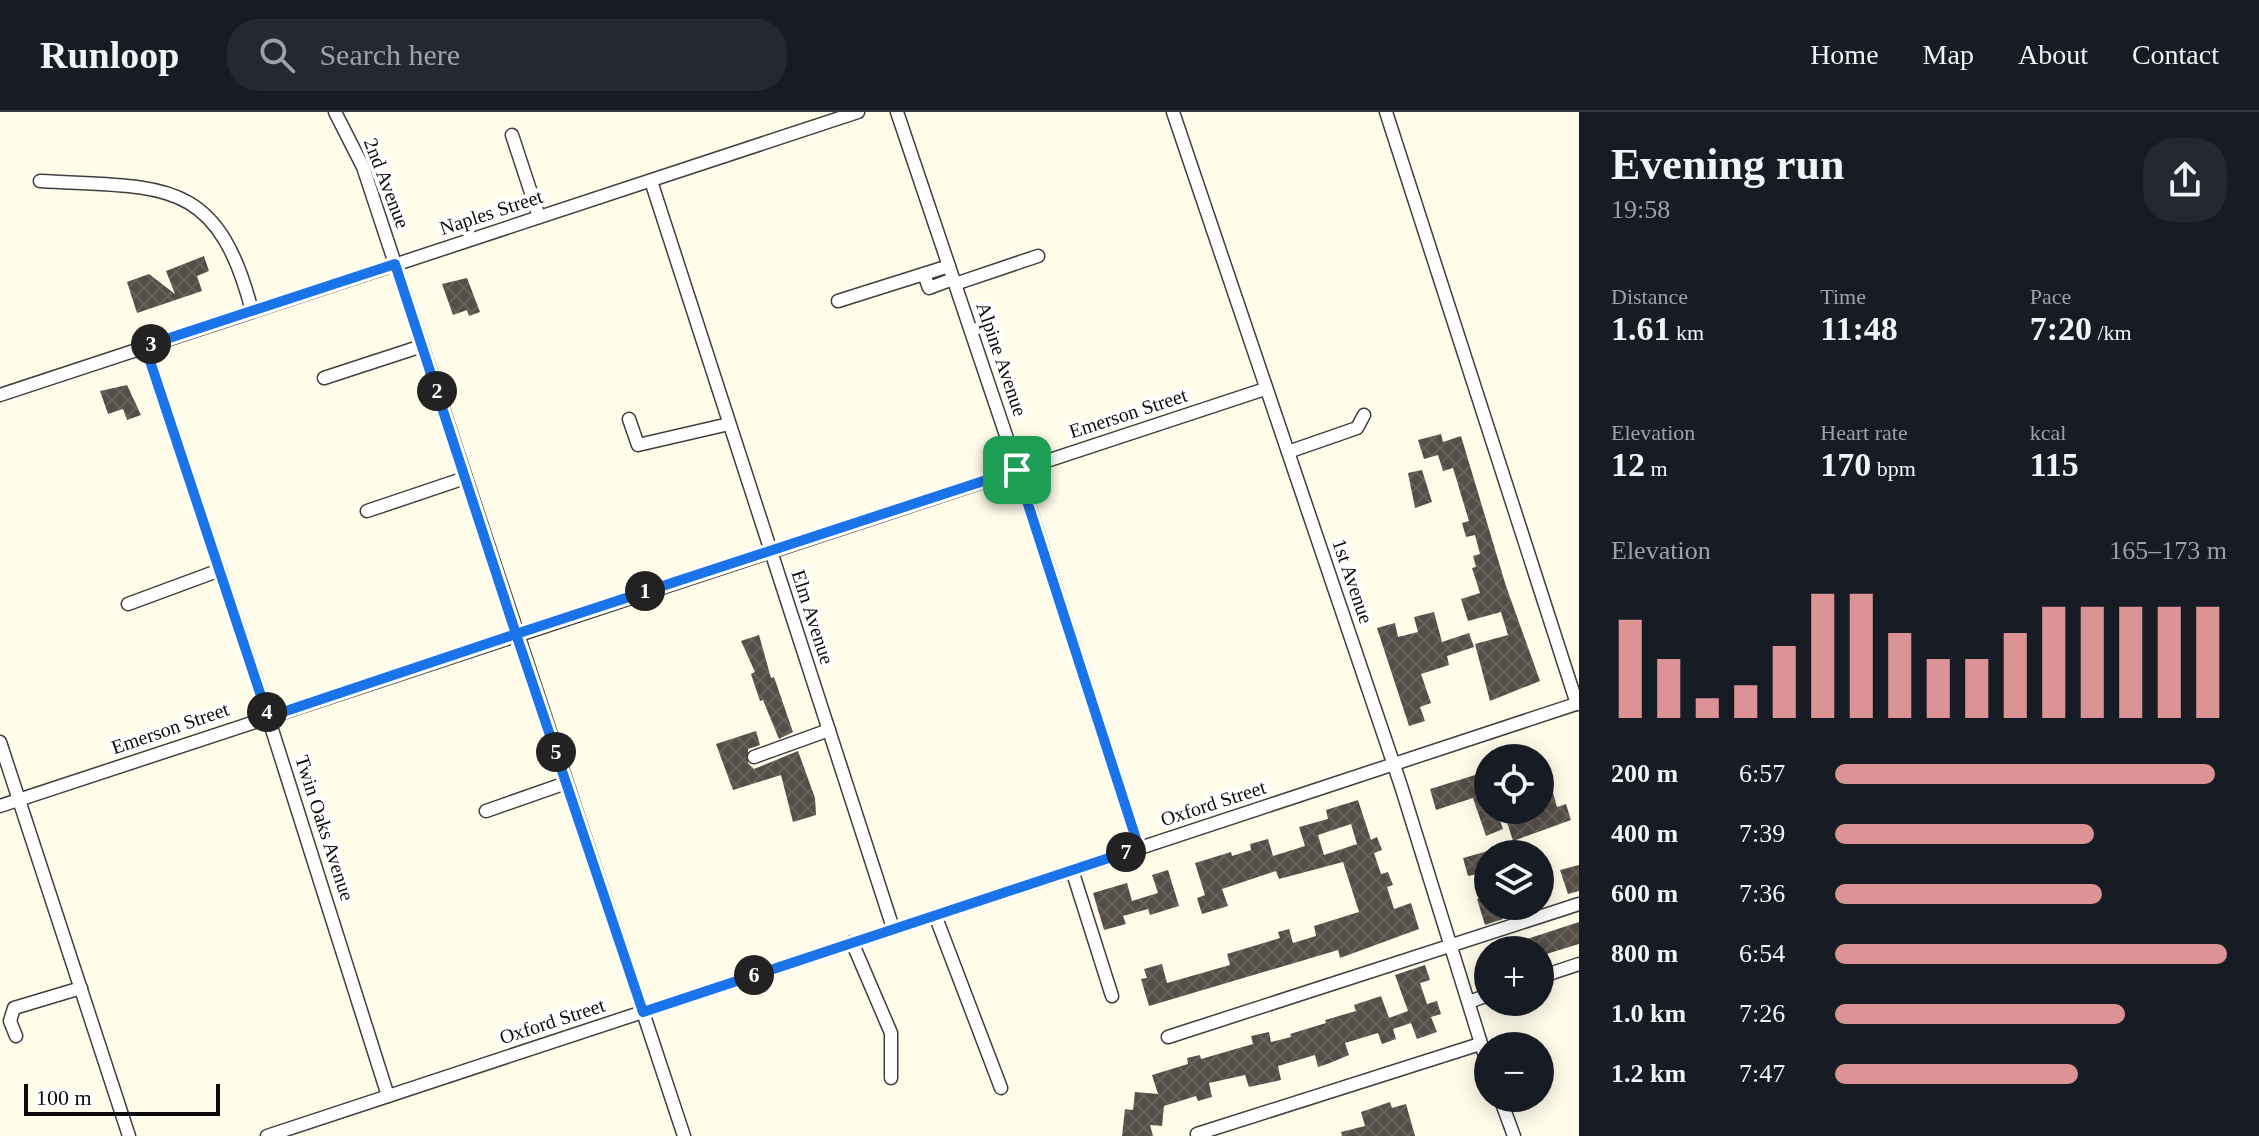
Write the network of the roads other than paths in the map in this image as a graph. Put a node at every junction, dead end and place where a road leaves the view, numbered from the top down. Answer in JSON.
{"nodes":[{"id":1,"x":335,"y":112,"type":"edge"},
{"id":2,"x":858,"y":112,"type":"edge"},
{"id":3,"x":897,"y":112,"type":"edge"},
{"id":4,"x":1173,"y":112,"type":"edge"},
{"id":5,"x":1386,"y":112,"type":"edge"},
{"id":6,"x":512,"y":135,"type":"dead end"},
{"id":7,"x":40,"y":181,"type":"dead end"},
{"id":8,"x":651,"y":181,"type":"junction"},
{"id":9,"x":539,"y":217,"type":"junction"},
{"id":10,"x":1038,"y":256,"type":"dead end"},
{"id":11,"x":395,"y":264,"type":"junction"},
{"id":12,"x":953,"y":276,"type":"junction"},
{"id":13,"x":838,"y":301,"type":"dead end"},
{"id":14,"x":252,"y":311,"type":"junction"},
{"id":15,"x":145,"y":346,"type":"junction"},
{"id":16,"x":422,"y":346,"type":"junction"},
{"id":17,"x":324,"y":378,"type":"dead end"},
{"id":18,"x":1265,"y":389,"type":"junction"},
{"id":19,"x":0,"y":395,"type":"edge"},
{"id":20,"x":1364,"y":415,"type":"dead end"},
{"id":21,"x":629,"y":419,"type":"dead end"},
{"id":22,"x":729,"y":424,"type":"junction"},
{"id":23,"x":1288,"y":452,"type":"junction"},
{"id":24,"x":1017,"y":470,"type":"junction"},
{"id":25,"x":465,"y":478,"type":"junction"},
{"id":26,"x":367,"y":511,"type":"dead end"},
{"id":27,"x":769,"y":551,"type":"junction"},
{"id":28,"x":220,"y":570,"type":"junction"},
{"id":29,"x":128,"y":604,"type":"dead end"},
{"id":30,"x":516,"y":634,"type":"junction"},
{"id":31,"x":1578,"y":704,"type":"edge"},
{"id":32,"x":268,"y":717,"type":"junction"},
{"id":33,"x":829,"y":730,"type":"junction"},
{"id":34,"x":0,"y":742,"type":"edge"},
{"id":35,"x":754,"y":757,"type":"dead end"},
{"id":36,"x":1394,"y":764,"type":"junction"},
{"id":37,"x":566,"y":783,"type":"junction"},
{"id":38,"x":18,"y":800,"type":"junction"},
{"id":39,"x":0,"y":806,"type":"edge"},
{"id":40,"x":486,"y":811,"type":"dead end"},
{"id":41,"x":1139,"y":848,"type":"junction"},
{"id":42,"x":1072,"y":870,"type":"junction"},
{"id":43,"x":1579,"y":904,"type":"edge"},
{"id":44,"x":935,"y":915,"type":"junction"},
{"id":45,"x":893,"y":928,"type":"junction"},
{"id":46,"x":852,"y":942,"type":"junction"},
{"id":47,"x":1450,"y":945,"type":"junction"},
{"id":48,"x":1579,"y":964,"type":"edge"},
{"id":49,"x":1554,"y":972,"type":"edge"},
{"id":50,"x":81,"y":988,"type":"junction"},
{"id":51,"x":1112,"y":996,"type":"dead end"},
{"id":52,"x":1474,"y":1000,"type":"edge"},
{"id":53,"x":1469,"y":1002,"type":"junction"},
{"id":54,"x":643,"y":1012,"type":"junction"},
{"id":55,"x":1477,"y":1032,"type":"edge"},
{"id":56,"x":16,"y":1036,"type":"dead end"},
{"id":57,"x":1168,"y":1037,"type":"dead end"},
{"id":58,"x":1474,"y":1046,"type":"edge"},
{"id":59,"x":891,"y":1078,"type":"dead end"},
{"id":60,"x":1001,"y":1088,"type":"dead end"},
{"id":61,"x":388,"y":1096,"type":"junction"},
{"id":62,"x":1505,"y":1112,"type":"edge"},
{"id":63,"x":1197,"y":1134,"type":"dead end"},
{"id":64,"x":129,"y":1136,"type":"edge"},
{"id":65,"x":267,"y":1136,"type":"edge"},
{"id":66,"x":684,"y":1136,"type":"edge"},
{"id":67,"x":1514,"y":1136,"type":"edge"}],
"edges":[{"from":1,"to":11,"type":"street","name":"2nd Avenue"},
{"from":2,"to":8,"type":"street","name":"Naples Street"},
{"from":3,"to":12,"type":"street","name":"Alpine Avenue"},
{"from":4,"to":18,"type":"street","name":"1st Avenue"},
{"from":5,"to":31,"type":"street"},
{"from":6,"to":9,"type":"street"},
{"from":7,"to":14,"type":"street"},
{"from":8,"to":9,"type":"street","name":"Naples Street"},
{"from":8,"to":22,"type":"street","name":"Elm Avenue"},
{"from":9,"to":11,"type":"street","name":"Naples Street"},
{"from":10,"to":12,"type":"street"},
{"from":11,"to":14,"type":"street","name":"Naples Street"},
{"from":11,"to":16,"type":"street","name":"2nd Avenue"},
{"from":12,"to":13,"type":"street"},
{"from":12,"to":24,"type":"street","name":"Alpine Avenue"},
{"from":14,"to":15,"type":"street","name":"Naples Street"},
{"from":15,"to":19,"type":"street","name":"Naples Street"},
{"from":15,"to":28,"type":"street","name":"Twin Oaks Avenue"},
{"from":16,"to":17,"type":"street"},
{"from":16,"to":25,"type":"street","name":"2nd Avenue"},
{"from":18,"to":23,"type":"street","name":"1st Avenue"},
{"from":18,"to":24,"type":"street","name":"Emerson Street"},
{"from":20,"to":23,"type":"street"},
{"from":21,"to":22,"type":"street"},
{"from":22,"to":27,"type":"street","name":"Elm Avenue"},
{"from":23,"to":36,"type":"street","name":"1st Avenue"},
{"from":24,"to":27,"type":"street","name":"Emerson Street"},
{"from":24,"to":41,"type":"street","name":"Alpine Avenue"},
{"from":25,"to":26,"type":"street"},
{"from":25,"to":30,"type":"street","name":"2nd Avenue"},
{"from":27,"to":30,"type":"street","name":"Emerson Street"},
{"from":27,"to":33,"type":"street","name":"Elm Avenue"},
{"from":28,"to":29,"type":"street"},
{"from":28,"to":32,"type":"street","name":"Twin Oaks Avenue"},
{"from":30,"to":32,"type":"street","name":"Emerson Street"},
{"from":30,"to":37,"type":"street","name":"2nd Avenue"},
{"from":31,"to":36,"type":"street","name":"Oxford Street"},
{"from":32,"to":38,"type":"street","name":"Emerson Street"},
{"from":32,"to":61,"type":"street","name":"Twin Oaks Avenue"},
{"from":33,"to":35,"type":"street"},
{"from":33,"to":45,"type":"street","name":"Elm Avenue"},
{"from":34,"to":38,"type":"street"},
{"from":36,"to":41,"type":"street","name":"Oxford Street"},
{"from":36,"to":47,"type":"street","name":"1st Avenue"},
{"from":37,"to":40,"type":"street"},
{"from":37,"to":54,"type":"street","name":"2nd Avenue"},
{"from":38,"to":39,"type":"street","name":"Emerson Street"},
{"from":38,"to":50,"type":"street"},
{"from":41,"to":42,"type":"street","name":"Oxford Street"},
{"from":42,"to":44,"type":"street","name":"Oxford Street"},
{"from":42,"to":51,"type":"street"},
{"from":43,"to":47,"type":"street"},
{"from":44,"to":45,"type":"street","name":"Oxford Street"},
{"from":44,"to":60,"type":"street"},
{"from":45,"to":46,"type":"street","name":"Oxford Street"},
{"from":46,"to":54,"type":"street","name":"Oxford Street"},
{"from":46,"to":59,"type":"street"},
{"from":47,"to":53,"type":"street","name":"1st Avenue"},
{"from":47,"to":57,"type":"street"},
{"from":48,"to":49,"type":"street"},
{"from":50,"to":56,"type":"street"},
{"from":50,"to":64,"type":"street"},
{"from":52,"to":53,"type":"street"},
{"from":53,"to":55,"type":"street","name":"1st Avenue"},
{"from":54,"to":61,"type":"street","name":"Oxford Street"},
{"from":54,"to":66,"type":"street","name":"2nd Avenue"},
{"from":58,"to":63,"type":"street"},
{"from":61,"to":65,"type":"street","name":"Oxford Street"},
{"from":62,"to":67,"type":"street"}]}
